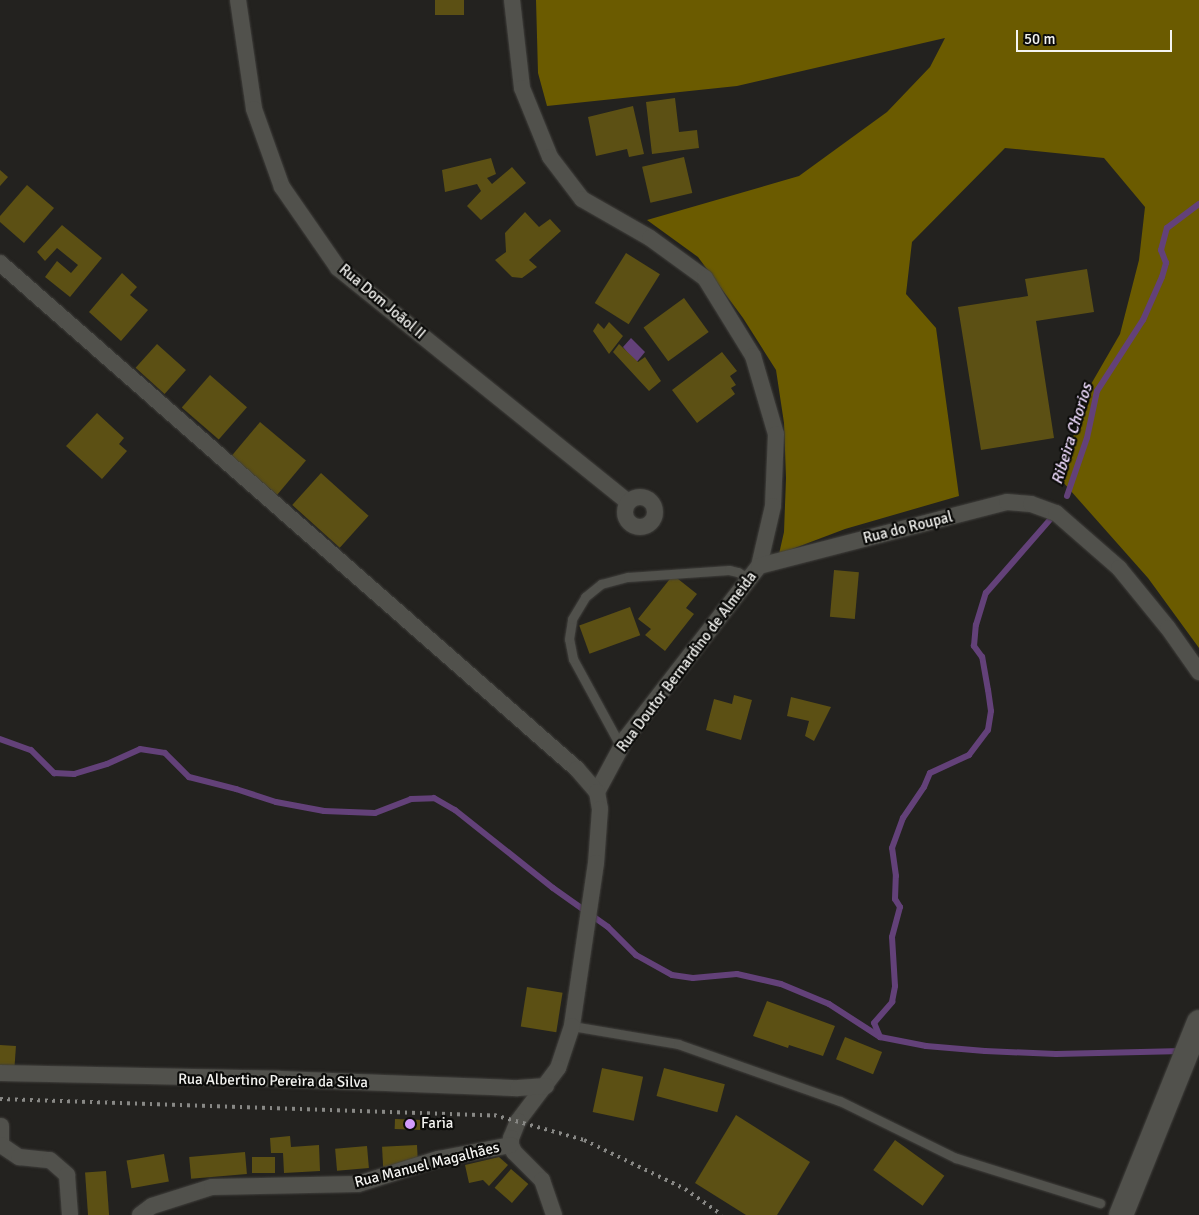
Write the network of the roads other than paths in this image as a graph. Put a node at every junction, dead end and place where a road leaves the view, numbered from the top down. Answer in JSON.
{"nodes":[{"id":1,"x":238,"y":0,"type":"edge"},
{"id":2,"x":512,"y":0,"type":"edge"},
{"id":3,"x":0,"y":263,"type":"edge"},
{"id":4,"x":628,"y":502,"type":"dead end"},
{"id":5,"x":755,"y":573,"type":"junction"},
{"id":6,"x":1199,"y":672,"type":"edge"},
{"id":7,"x":621,"y":747,"type":"junction"},
{"id":8,"x":597,"y":792,"type":"junction"},
{"id":9,"x":1199,"y":1022,"type":"edge"},
{"id":10,"x":572,"y":1026,"type":"junction"},
{"id":11,"x":0,"y":1073,"type":"edge"},
{"id":12,"x":546,"y":1086,"type":"junction"},
{"id":13,"x":1,"y":1126,"type":"edge"},
{"id":14,"x":511,"y":1145,"type":"junction"},
{"id":15,"x":1100,"y":1203,"type":"dead end"},
{"id":16,"x":70,"y":1215,"type":"edge"},
{"id":17,"x":140,"y":1215,"type":"edge"},
{"id":18,"x":554,"y":1215,"type":"edge"},
{"id":19,"x":1121,"y":1215,"type":"edge"}],
"edges":[{"from":1,"to":4,"type":"street","name":"Rua Dom Joãol II"},
{"from":2,"to":5,"type":"street","name":"Rua Doutor Bernardino de Almeida"},
{"from":3,"to":8,"type":"street"},
{"from":5,"to":6,"type":"street","name":"Rua do Roupal"},
{"from":5,"to":7,"type":"street","name":"Rua Doutor Bernardino de Almeida"},
{"from":5,"to":7,"type":"lane"},
{"from":7,"to":8,"type":"street","name":"Rua Doutor Bernardino de Almeida"},
{"from":8,"to":10,"type":"street"},
{"from":9,"to":19,"type":"street"},
{"from":10,"to":12,"type":"street"},
{"from":10,"to":15,"type":"lane"},
{"from":11,"to":12,"type":"street","name":"Rua Albertino Pereira da Silva"},
{"from":12,"to":14,"type":"street"},
{"from":13,"to":16,"type":"street"},
{"from":14,"to":17,"type":"street","name":"Rua Manuel Magalhães"},
{"from":14,"to":18,"type":"street"}]}
